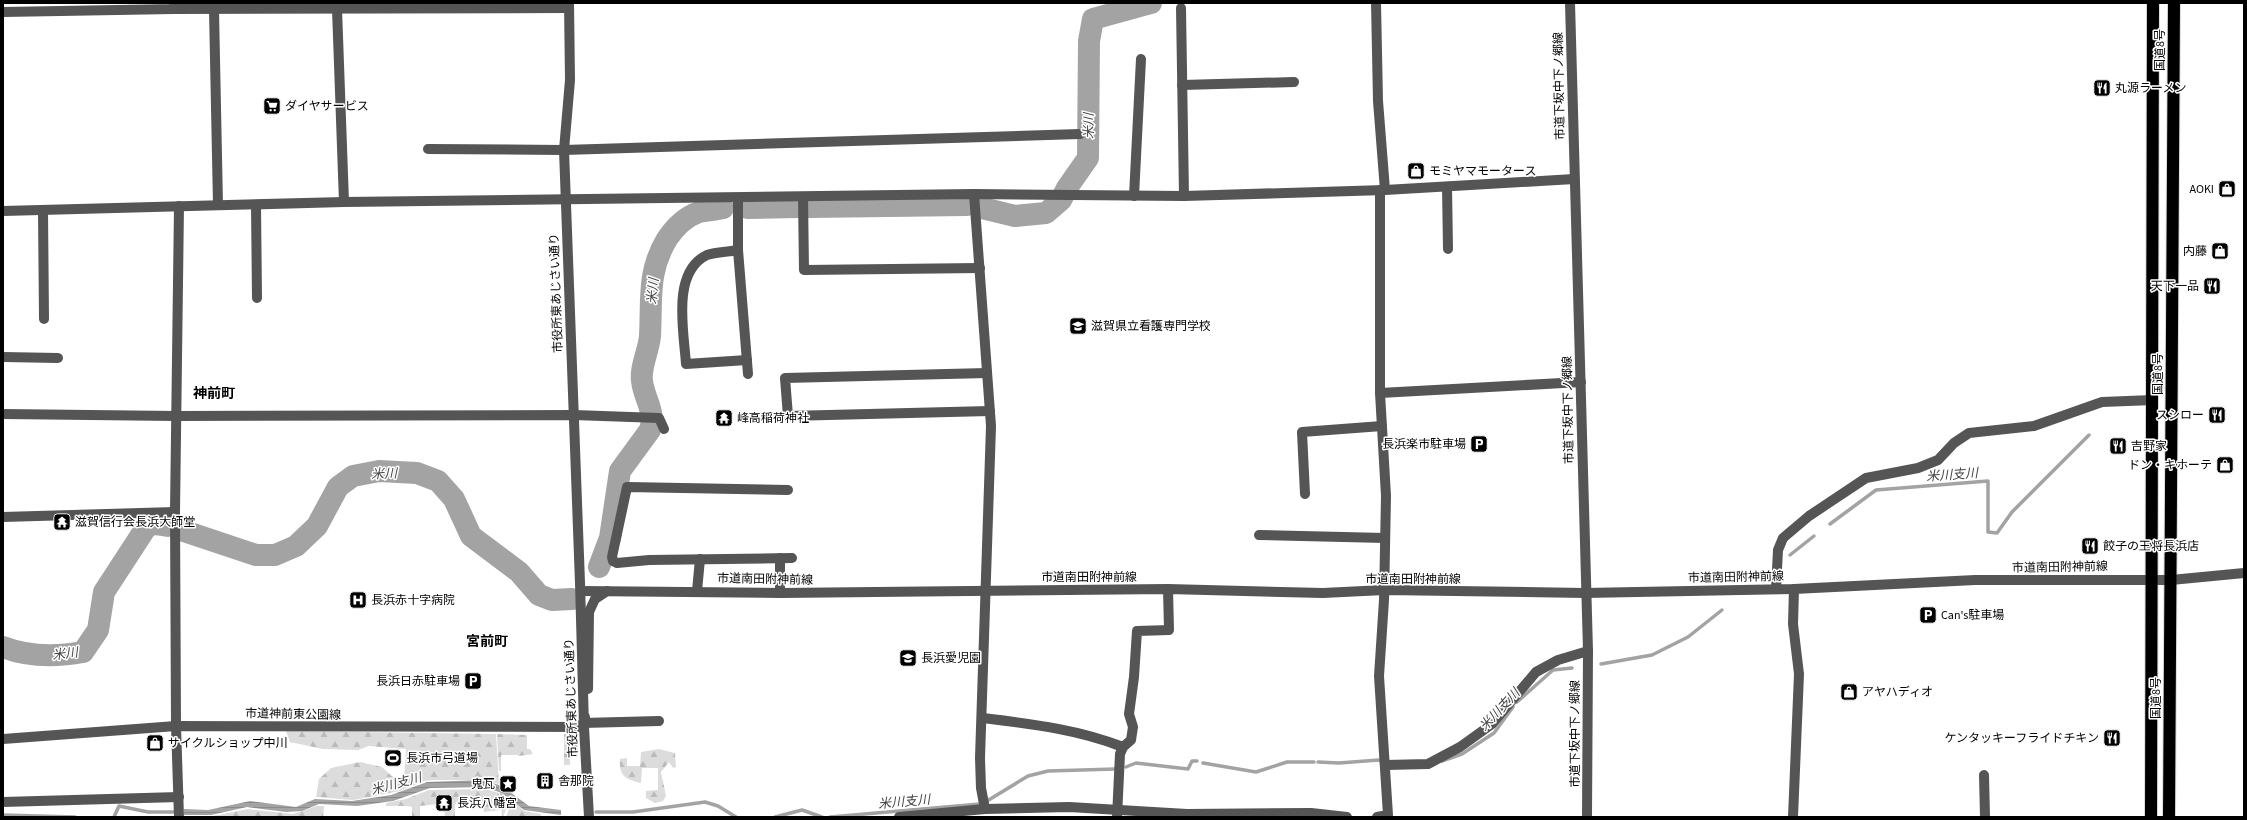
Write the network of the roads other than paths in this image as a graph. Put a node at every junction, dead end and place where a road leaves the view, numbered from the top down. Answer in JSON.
{"nodes":[{"id":1,"x":1570,"y":3,"type":"edge"},
{"id":2,"x":2153,"y":3,"type":"edge"},
{"id":3,"x":2174,"y":3,"type":"edge"},
{"id":4,"x":1376,"y":4,"type":"edge"},
{"id":5,"x":174,"y":6,"type":"edge"},
{"id":6,"x":569,"y":6,"type":"edge"},
{"id":7,"x":1181,"y":8,"type":"dead end"},
{"id":8,"x":337,"y":9,"type":"junction"},
{"id":9,"x":214,"y":10,"type":"junction"},
{"id":10,"x":3,"y":12,"type":"edge"},
{"id":11,"x":1141,"y":59,"type":"dead end"},
{"id":12,"x":1294,"y":82,"type":"dead end"},
{"id":13,"x":1182,"y":85,"type":"junction"},
{"id":14,"x":1080,"y":134,"type":"dead end"},
{"id":15,"x":428,"y":149,"type":"dead end"},
{"id":16,"x":564,"y":150,"type":"junction"},
{"id":17,"x":1574,"y":179,"type":"junction"},
{"id":18,"x":1447,"y":187,"type":"junction"},
{"id":19,"x":1382,"y":190,"type":"junction"},
{"id":20,"x":974,"y":194,"type":"junction"},
{"id":21,"x":1134,"y":196,"type":"junction"},
{"id":22,"x":1184,"y":196,"type":"junction"},
{"id":23,"x":803,"y":197,"type":"junction"},
{"id":24,"x":738,"y":198,"type":"junction"},
{"id":25,"x":566,"y":200,"type":"junction"},
{"id":26,"x":344,"y":202,"type":"junction"},
{"id":27,"x":218,"y":205,"type":"junction"},
{"id":28,"x":256,"y":205,"type":"junction"},
{"id":29,"x":179,"y":206,"type":"junction"},
{"id":30,"x":43,"y":210,"type":"junction"},
{"id":31,"x":3,"y":211,"type":"edge"},
{"id":32,"x":1448,"y":249,"type":"dead end"},
{"id":33,"x":738,"y":250,"type":"junction"},
{"id":34,"x":980,"y":268,"type":"junction"},
{"id":35,"x":257,"y":298,"type":"dead end"},
{"id":36,"x":44,"y":319,"type":"dead end"},
{"id":37,"x":3,"y":357,"type":"edge"},
{"id":38,"x":58,"y":358,"type":"dead end"},
{"id":39,"x":747,"y":360,"type":"junction"},
{"id":40,"x":987,"y":373,"type":"junction"},
{"id":41,"x":748,"y":374,"type":"dead end"},
{"id":42,"x":1581,"y":382,"type":"junction"},
{"id":43,"x":1380,"y":393,"type":"junction"},
{"id":44,"x":2153,"y":400,"type":"junction"},
{"id":45,"x":990,"y":412,"type":"junction"},
{"id":46,"x":3,"y":414,"type":"edge"},
{"id":47,"x":574,"y":415,"type":"junction"},
{"id":48,"x":176,"y":416,"type":"junction"},
{"id":49,"x":1382,"y":426,"type":"junction"},
{"id":50,"x":664,"y":429,"type":"dead end"},
{"id":51,"x":788,"y":490,"type":"dead end"},
{"id":52,"x":1305,"y":494,"type":"dead end"},
{"id":53,"x":175,"y":512,"type":"junction"},
{"id":54,"x":3,"y":517,"type":"edge"},
{"id":55,"x":1259,"y":535,"type":"dead end"},
{"id":56,"x":1385,"y":538,"type":"junction"},
{"id":57,"x":780,"y":558,"type":"junction"},
{"id":58,"x":792,"y":558,"type":"dead end"},
{"id":59,"x":700,"y":559,"type":"junction"},
{"id":60,"x":2244,"y":573,"type":"edge"},
{"id":61,"x":2152,"y":579,"type":"junction"},
{"id":62,"x":2171,"y":580,"type":"junction"},
{"id":63,"x":580,"y":587,"type":"junction"},
{"id":64,"x":1168,"y":589,"type":"junction"},
{"id":65,"x":1776,"y":589,"type":"junction"},
{"id":66,"x":1794,"y":589,"type":"junction"},
{"id":67,"x":1384,"y":590,"type":"junction"},
{"id":68,"x":601,"y":591,"type":"junction"},
{"id":69,"x":697,"y":591,"type":"junction"},
{"id":70,"x":986,"y":591,"type":"junction"},
{"id":71,"x":780,"y":593,"type":"junction"},
{"id":72,"x":1585,"y":593,"type":"junction"},
{"id":73,"x":1588,"y":651,"type":"junction"},
{"id":74,"x":982,"y":718,"type":"junction"},
{"id":75,"x":659,"y":721,"type":"dead end"},
{"id":76,"x":583,"y":725,"type":"junction"},
{"id":77,"x":176,"y":726,"type":"junction"},
{"id":78,"x":3,"y":739,"type":"edge"},
{"id":79,"x":1123,"y":747,"type":"junction"},
{"id":80,"x":1386,"y":765,"type":"junction"},
{"id":81,"x":1984,"y":775,"type":"dead end"},
{"id":82,"x":179,"y":797,"type":"junction"},
{"id":83,"x":3,"y":802,"type":"edge"},
{"id":84,"x":986,"y":809,"type":"junction"},
{"id":85,"x":1117,"y":813,"type":"edge"},
{"id":86,"x":1187,"y":815,"type":"edge"},
{"id":87,"x":920,"y":816,"type":"edge"},
{"id":88,"x":179,"y":817,"type":"edge"},
{"id":89,"x":589,"y":817,"type":"edge"},
{"id":90,"x":899,"y":817,"type":"edge"},
{"id":91,"x":1347,"y":817,"type":"edge"},
{"id":92,"x":1377,"y":817,"type":"edge"},
{"id":93,"x":1587,"y":817,"type":"edge"},
{"id":94,"x":1793,"y":817,"type":"edge"},
{"id":95,"x":1985,"y":817,"type":"edge"},
{"id":96,"x":2151,"y":817,"type":"edge"},
{"id":97,"x":2169,"y":817,"type":"edge"}],
"edges":[{"from":1,"to":17,"type":"street","name":"市道下坂中下ノ郷線"},
{"from":2,"to":44,"type":"highway","name":"国道8号"},
{"from":3,"to":62,"type":"highway","name":"国道8号"},
{"from":4,"to":19,"type":"street"},
{"from":5,"to":9,"type":"street"},
{"from":5,"to":10,"type":"street"},
{"from":6,"to":8,"type":"street"},
{"from":6,"to":16,"type":"street","name":"市役所東あじさい通り"},
{"from":7,"to":13,"type":"street"},
{"from":8,"to":9,"type":"street"},
{"from":8,"to":26,"type":"street"},
{"from":9,"to":27,"type":"street"},
{"from":11,"to":21,"type":"street"},
{"from":12,"to":13,"type":"street"},
{"from":13,"to":22,"type":"street"},
{"from":14,"to":16,"type":"street"},
{"from":15,"to":16,"type":"street"},
{"from":16,"to":25,"type":"street","name":"市役所東あじさい通り"},
{"from":17,"to":18,"type":"street"},
{"from":17,"to":42,"type":"street","name":"市道下坂中下ノ郷線"},
{"from":18,"to":19,"type":"street"},
{"from":18,"to":32,"type":"street"},
{"from":19,"to":22,"type":"street"},
{"from":19,"to":43,"type":"street"},
{"from":20,"to":21,"type":"street"},
{"from":20,"to":23,"type":"street"},
{"from":20,"to":34,"type":"street"},
{"from":21,"to":22,"type":"street"},
{"from":23,"to":24,"type":"street"},
{"from":23,"to":34,"type":"street"},
{"from":24,"to":25,"type":"street"},
{"from":24,"to":33,"type":"street"},
{"from":25,"to":26,"type":"street"},
{"from":25,"to":47,"type":"street","name":"市役所東あじさい通り"},
{"from":26,"to":28,"type":"street"},
{"from":27,"to":28,"type":"street"},
{"from":27,"to":29,"type":"street"},
{"from":28,"to":35,"type":"street"},
{"from":29,"to":30,"type":"street"},
{"from":29,"to":48,"type":"street"},
{"from":30,"to":31,"type":"street"},
{"from":30,"to":36,"type":"street"},
{"from":33,"to":39,"type":"street"},
{"from":33,"to":39,"type":"street"},
{"from":34,"to":40,"type":"street"},
{"from":37,"to":38,"type":"street"},
{"from":39,"to":41,"type":"street"},
{"from":40,"to":45,"type":"street"},
{"from":40,"to":45,"type":"street"},
{"from":42,"to":43,"type":"street"},
{"from":42,"to":72,"type":"street","name":"市道下坂中下ノ郷線"},
{"from":43,"to":49,"type":"street"},
{"from":44,"to":61,"type":"highway","name":"国道8号"},
{"from":44,"to":65,"type":"street"},
{"from":45,"to":70,"type":"street"},
{"from":46,"to":48,"type":"street"},
{"from":47,"to":48,"type":"street"},
{"from":47,"to":50,"type":"street"},
{"from":47,"to":63,"type":"street","name":"市役所東あじさい通り"},
{"from":48,"to":53,"type":"street"},
{"from":49,"to":52,"type":"street"},
{"from":49,"to":56,"type":"street"},
{"from":51,"to":59,"type":"street"},
{"from":53,"to":54,"type":"street"},
{"from":53,"to":77,"type":"street"},
{"from":55,"to":56,"type":"street"},
{"from":56,"to":67,"type":"street"},
{"from":57,"to":58,"type":"street"},
{"from":57,"to":59,"type":"street"},
{"from":57,"to":71,"type":"street"},
{"from":59,"to":69,"type":"street"},
{"from":60,"to":62,"type":"street","name":"市道南田附神前線"},
{"from":61,"to":62,"type":"street","name":"市道南田附神前線"},
{"from":61,"to":66,"type":"street","name":"市道南田附神前線"},
{"from":61,"to":96,"type":"highway","name":"国道8号"},
{"from":62,"to":97,"type":"highway","name":"国道8号"},
{"from":63,"to":68,"type":"street","name":"市道南田附神前線"},
{"from":63,"to":76,"type":"street","name":"市役所東あじさい通り"},
{"from":64,"to":67,"type":"street","name":"市道南田附神前線"},
{"from":64,"to":70,"type":"street","name":"市道南田附神前線"},
{"from":64,"to":79,"type":"street"},
{"from":65,"to":66,"type":"street","name":"市道南田附神前線"},
{"from":65,"to":72,"type":"street","name":"市道南田附神前線"},
{"from":66,"to":94,"type":"street"},
{"from":67,"to":72,"type":"street","name":"市道南田附神前線"},
{"from":67,"to":80,"type":"street"},
{"from":68,"to":69,"type":"street","name":"市道南田附神前線"},
{"from":68,"to":76,"type":"street"},
{"from":69,"to":71,"type":"street","name":"市道南田附神前線"},
{"from":70,"to":71,"type":"street","name":"市道南田附神前線"},
{"from":70,"to":74,"type":"street"},
{"from":72,"to":73,"type":"street","name":"市道下坂中下ノ郷線"},
{"from":73,"to":80,"type":"street"},
{"from":73,"to":93,"type":"street","name":"市道下坂中下ノ郷線"},
{"from":74,"to":79,"type":"street"},
{"from":74,"to":84,"type":"street"},
{"from":75,"to":76,"type":"street","name":"市道神前東公園線"},
{"from":76,"to":77,"type":"street","name":"市道神前東公園線"},
{"from":76,"to":89,"type":"street","name":"市役所東あじさい通り"},
{"from":77,"to":78,"type":"street","name":"市道神前東公園線"},
{"from":77,"to":82,"type":"street"},
{"from":79,"to":85,"type":"street"},
{"from":80,"to":92,"type":"street"},
{"from":81,"to":95,"type":"street"},
{"from":82,"to":83,"type":"street"},
{"from":82,"to":88,"type":"street"},
{"from":84,"to":85,"type":"street"},
{"from":84,"to":87,"type":"street"},
{"from":85,"to":86,"type":"street"},
{"from":86,"to":91,"type":"street"},
{"from":87,"to":90,"type":"street"}]}
